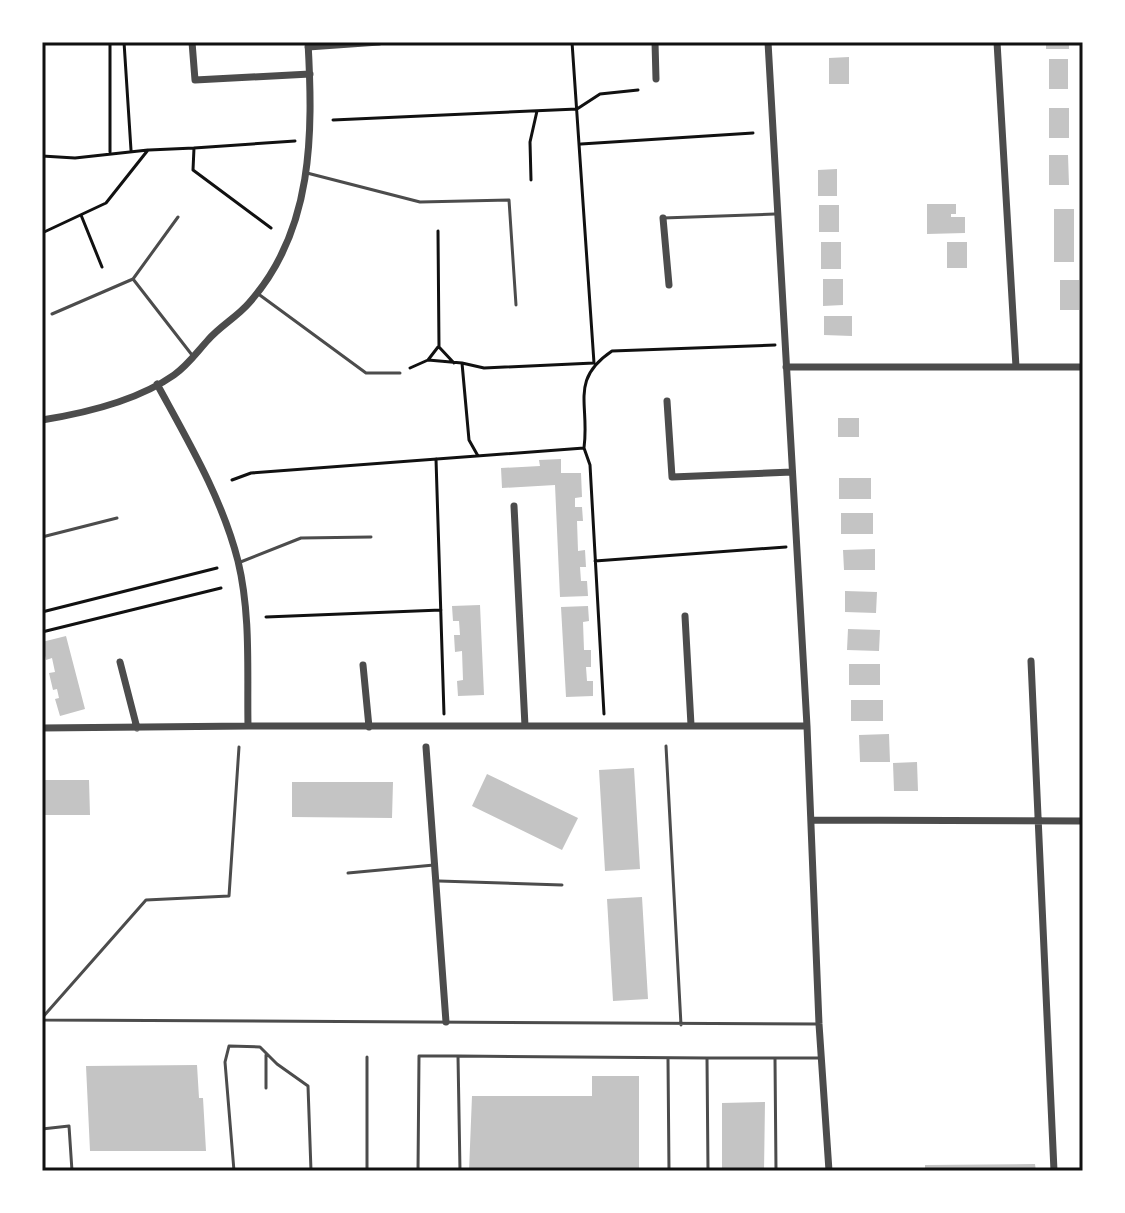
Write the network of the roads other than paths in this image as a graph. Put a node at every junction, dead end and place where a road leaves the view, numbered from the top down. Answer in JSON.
{"nodes":[{"id":1,"x":192,"y":42,"type":"edge"},
{"id":2,"x":379,"y":42,"type":"edge"},
{"id":3,"x":655,"y":42,"type":"edge"},
{"id":4,"x":768,"y":42,"type":"edge"},
{"id":5,"x":997,"y":42,"type":"edge"},
{"id":6,"x":308,"y":44,"type":"edge"},
{"id":7,"x":310,"y":74,"type":"junction"},
{"id":8,"x":656,"y":79,"type":"dead end"},
{"id":9,"x":307,"y":173,"type":"junction"},
{"id":10,"x":778,"y":214,"type":"junction"},
{"id":11,"x":178,"y":217,"type":"dead end"},
{"id":12,"x":663,"y":218,"type":"joint"},
{"id":13,"x":133,"y":279,"type":"junction"},
{"id":14,"x":669,"y":285,"type":"dead end"},
{"id":15,"x":257,"y":293,"type":"junction"},
{"id":16,"x":516,"y":305,"type":"dead end"},
{"id":17,"x":52,"y":314,"type":"dead end"},
{"id":18,"x":195,"y":358,"type":"junction"},
{"id":19,"x":786,"y":367,"type":"junction"},
{"id":20,"x":1016,"y":367,"type":"junction"},
{"id":21,"x":1083,"y":367,"type":"edge"},
{"id":22,"x":400,"y":373,"type":"dead end"},
{"id":23,"x":157,"y":384,"type":"junction"},
{"id":24,"x":667,"y":401,"type":"dead end"},
{"id":25,"x":42,"y":420,"type":"edge"},
{"id":26,"x":792,"y":472,"type":"junction"},
{"id":27,"x":514,"y":506,"type":"dead end"},
{"id":28,"x":117,"y":518,"type":"dead end"},
{"id":29,"x":42,"y":537,"type":"edge"},
{"id":30,"x":371,"y":537,"type":"dead end"},
{"id":31,"x":238,"y":563,"type":"junction"},
{"id":32,"x":685,"y":616,"type":"dead end"},
{"id":33,"x":1031,"y":661,"type":"dead end"},
{"id":34,"x":120,"y":662,"type":"dead end"},
{"id":35,"x":363,"y":665,"type":"dead end"},
{"id":36,"x":691,"y":725,"type":"junction"},
{"id":37,"x":248,"y":726,"type":"junction"},
{"id":38,"x":525,"y":726,"type":"junction"},
{"id":39,"x":807,"y":726,"type":"junction"},
{"id":40,"x":369,"y":727,"type":"junction"},
{"id":41,"x":42,"y":728,"type":"edge"},
{"id":42,"x":137,"y":728,"type":"junction"},
{"id":43,"x":666,"y":746,"type":"dead end"},
{"id":44,"x":239,"y":747,"type":"dead end"},
{"id":45,"x":426,"y":747,"type":"dead end"},
{"id":46,"x":811,"y":820,"type":"junction"},
{"id":47,"x":1039,"y":820,"type":"junction"},
{"id":48,"x":1083,"y":821,"type":"edge"},
{"id":49,"x":434,"y":865,"type":"junction"},
{"id":50,"x":348,"y":873,"type":"dead end"},
{"id":51,"x":435,"y":881,"type":"junction"},
{"id":52,"x":562,"y":885,"type":"dead end"},
{"id":53,"x":42,"y":1019,"type":"edge"},
{"id":54,"x":446,"y":1022,"type":"junction"},
{"id":55,"x":819,"y":1024,"type":"junction"},
{"id":56,"x":681,"y":1025,"type":"junction"},
{"id":57,"x":266,"y":1055,"type":"junction"},
{"id":58,"x":458,"y":1056,"type":"junction"},
{"id":59,"x":367,"y":1057,"type":"dead end"},
{"id":60,"x":668,"y":1058,"type":"junction"},
{"id":61,"x":707,"y":1058,"type":"junction"},
{"id":62,"x":821,"y":1058,"type":"junction"},
{"id":63,"x":775,"y":1059,"type":"junction"},
{"id":64,"x":266,"y":1088,"type":"dead end"},
{"id":65,"x":42,"y":1129,"type":"edge"},
{"id":66,"x":72,"y":1171,"type":"edge"},
{"id":67,"x":234,"y":1171,"type":"edge"},
{"id":68,"x":311,"y":1171,"type":"edge"},
{"id":69,"x":367,"y":1171,"type":"edge"},
{"id":70,"x":418,"y":1171,"type":"edge"},
{"id":71,"x":460,"y":1171,"type":"edge"},
{"id":72,"x":669,"y":1171,"type":"edge"},
{"id":73,"x":708,"y":1171,"type":"edge"},
{"id":74,"x":776,"y":1171,"type":"edge"},
{"id":75,"x":829,"y":1171,"type":"edge"},
{"id":76,"x":1054,"y":1171,"type":"edge"}],
"edges":[{"from":1,"to":7,"type":"street"},
{"from":2,"to":6,"type":"street"},
{"from":3,"to":8,"type":"street"},
{"from":4,"to":10,"type":"street"},
{"from":5,"to":20,"type":"street"},
{"from":6,"to":7,"type":"street"},
{"from":7,"to":9,"type":"street"},
{"from":9,"to":15,"type":"street"},
{"from":9,"to":16,"type":"lane"},
{"from":10,"to":12,"type":"lane"},
{"from":10,"to":19,"type":"street"},
{"from":11,"to":13,"type":"lane"},
{"from":12,"to":14,"type":"street"},
{"from":13,"to":17,"type":"lane"},
{"from":13,"to":18,"type":"lane"},
{"from":15,"to":18,"type":"street"},
{"from":15,"to":22,"type":"lane"},
{"from":18,"to":23,"type":"street"},
{"from":19,"to":20,"type":"street"},
{"from":19,"to":26,"type":"street"},
{"from":20,"to":21,"type":"street"},
{"from":23,"to":25,"type":"street"},
{"from":23,"to":31,"type":"street"},
{"from":24,"to":26,"type":"street"},
{"from":26,"to":39,"type":"street"},
{"from":27,"to":38,"type":"street"},
{"from":28,"to":29,"type":"lane"},
{"from":30,"to":31,"type":"lane"},
{"from":31,"to":37,"type":"street"},
{"from":32,"to":36,"type":"street"},
{"from":33,"to":47,"type":"street"},
{"from":34,"to":42,"type":"street"},
{"from":35,"to":40,"type":"street"},
{"from":36,"to":38,"type":"street"},
{"from":36,"to":39,"type":"street"},
{"from":37,"to":40,"type":"street"},
{"from":37,"to":42,"type":"street"},
{"from":38,"to":40,"type":"street"},
{"from":39,"to":46,"type":"street"},
{"from":41,"to":42,"type":"street"},
{"from":43,"to":56,"type":"lane"},
{"from":44,"to":53,"type":"lane"},
{"from":45,"to":49,"type":"street"},
{"from":46,"to":47,"type":"street"},
{"from":46,"to":55,"type":"street"},
{"from":47,"to":48,"type":"street"},
{"from":47,"to":76,"type":"street"},
{"from":49,"to":50,"type":"lane"},
{"from":49,"to":51,"type":"street"},
{"from":51,"to":52,"type":"lane"},
{"from":51,"to":54,"type":"street"},
{"from":53,"to":54,"type":"lane"},
{"from":54,"to":56,"type":"lane"},
{"from":55,"to":56,"type":"lane"},
{"from":55,"to":62,"type":"street"},
{"from":57,"to":64,"type":"lane"},
{"from":57,"to":67,"type":"lane"},
{"from":57,"to":68,"type":"lane"},
{"from":58,"to":60,"type":"lane"},
{"from":58,"to":70,"type":"lane"},
{"from":58,"to":71,"type":"lane"},
{"from":59,"to":69,"type":"lane"},
{"from":60,"to":61,"type":"lane"},
{"from":60,"to":72,"type":"lane"},
{"from":61,"to":63,"type":"lane"},
{"from":61,"to":73,"type":"lane"},
{"from":62,"to":63,"type":"lane"},
{"from":62,"to":75,"type":"street"},
{"from":63,"to":74,"type":"lane"},
{"from":65,"to":66,"type":"lane"}]}
